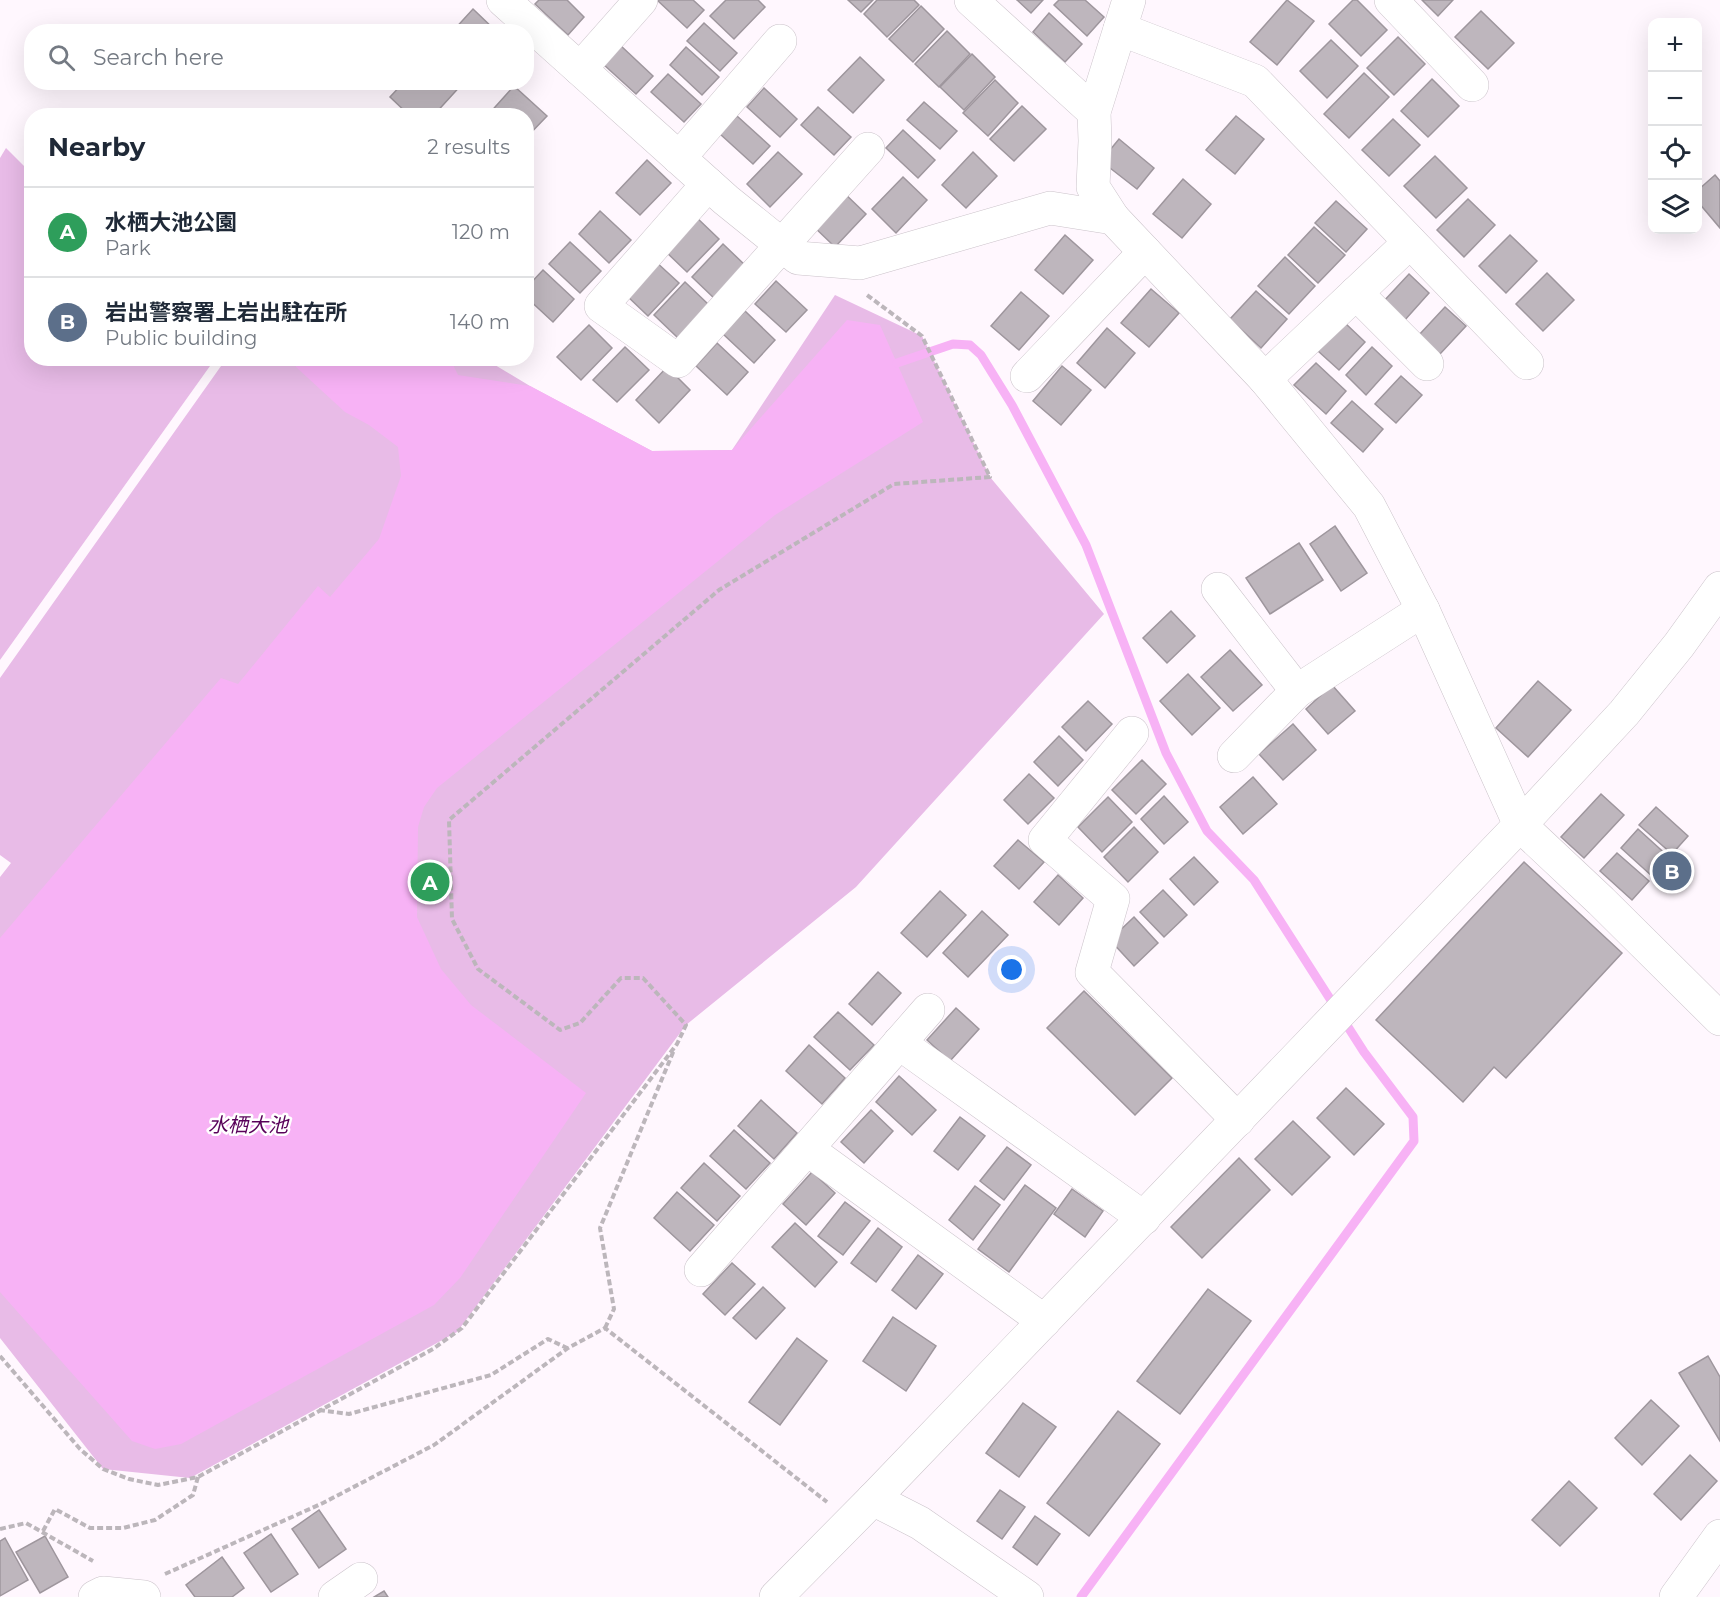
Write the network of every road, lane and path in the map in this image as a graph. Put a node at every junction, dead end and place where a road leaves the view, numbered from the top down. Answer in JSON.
{"nodes":[{"id":1,"x":503,"y":0,"type":"edge"},
{"id":2,"x":641,"y":0,"type":"edge"},
{"id":3,"x":971,"y":0,"type":"edge"},
{"id":4,"x":1391,"y":0,"type":"edge"},
{"id":5,"x":1125,"y":15,"type":"edge"},
{"id":6,"x":530,"y":24,"type":"edge"},
{"id":7,"x":534,"y":28,"type":"edge"},
{"id":8,"x":780,"y":41,"type":"dead end"},
{"id":9,"x":580,"y":69,"type":"junction"},
{"id":10,"x":1472,"y":85,"type":"dead end"},
{"id":11,"x":1094,"y":112,"type":"junction"},
{"id":12,"x":868,"y":148,"type":"dead end"},
{"id":13,"x":679,"y":158,"type":"junction"},
{"id":14,"x":708,"y":184,"type":"junction"},
{"id":15,"x":1113,"y":218,"type":"junction"},
{"id":16,"x":1410,"y":242,"type":"junction"},
{"id":17,"x":781,"y":244,"type":"junction"},
{"id":18,"x":1145,"y":252,"type":"junction"},
{"id":19,"x":823,"y":260,"type":"junction"},
{"id":20,"x":1356,"y":293,"type":"junction"},
{"id":21,"x":1527,"y":363,"type":"dead end"},
{"id":22,"x":1427,"y":364,"type":"dead end"},
{"id":23,"x":1027,"y":376,"type":"dead end"},
{"id":24,"x":1265,"y":379,"type":"junction"},
{"id":25,"x":1720,"y":588,"type":"edge"},
{"id":26,"x":1218,"y":590,"type":"dead end"},
{"id":27,"x":1423,"y":610,"type":"junction"},
{"id":28,"x":1297,"y":691,"type":"junction"},
{"id":29,"x":1132,"y":733,"type":"dead end"},
{"id":30,"x":1234,"y":756,"type":"dead end"},
{"id":31,"x":1520,"y":825,"type":"junction"},
{"id":32,"x":928,"y":1010,"type":"dead end"},
{"id":33,"x":1720,"y":1019,"type":"edge"},
{"id":34,"x":899,"y":1043,"type":"junction"},
{"id":35,"x":677,"y":1044,"type":"junction"},
{"id":36,"x":1238,"y":1120,"type":"junction"},
{"id":37,"x":807,"y":1149,"type":"junction"},
{"id":38,"x":1144,"y":1218,"type":"junction"},
{"id":39,"x":701,"y":1270,"type":"dead end"},
{"id":40,"x":1044,"y":1321,"type":"junction"},
{"id":41,"x":605,"y":1328,"type":"junction"},
{"id":42,"x":568,"y":1348,"type":"junction"},
{"id":43,"x":0,"y":1356,"type":"edge"},
{"id":44,"x":318,"y":1410,"type":"junction"},
{"id":45,"x":198,"y":1477,"type":"junction"},
{"id":46,"x":862,"y":1510,"type":"junction"},
{"id":47,"x":0,"y":1529,"type":"edge"},
{"id":48,"x":43,"y":1531,"type":"junction"},
{"id":49,"x":1720,"y":1536,"type":"edge"},
{"id":50,"x":361,"y":1579,"type":"dead end"},
{"id":51,"x":99,"y":1582,"type":"edge"},
{"id":52,"x":151,"y":1586,"type":"edge"},
{"id":53,"x":1688,"y":1592,"type":"edge"},
{"id":54,"x":334,"y":1597,"type":"edge"},
{"id":55,"x":776,"y":1597,"type":"edge"},
{"id":56,"x":1027,"y":1597,"type":"edge"}],
"edges":[{"from":1,"to":6,"type":"street"},
{"from":2,"to":9,"type":"street"},
{"from":3,"to":11,"type":"street"},
{"from":4,"to":10,"type":"street"},
{"from":5,"to":11,"type":"street"},
{"from":5,"to":16,"type":"street"},
{"from":7,"to":9,"type":"street"},
{"from":8,"to":13,"type":"street"},
{"from":9,"to":13,"type":"street"},
{"from":11,"to":15,"type":"street"},
{"from":12,"to":17,"type":"street"},
{"from":13,"to":14,"type":"street"},
{"from":14,"to":17,"type":"street"},
{"from":14,"to":17,"type":"street"},
{"from":15,"to":18,"type":"street"},
{"from":15,"to":19,"type":"street"},
{"from":16,"to":20,"type":"street"},
{"from":16,"to":21,"type":"street"},
{"from":17,"to":19,"type":"street"},
{"from":18,"to":23,"type":"street"},
{"from":18,"to":24,"type":"street"},
{"from":19,"to":35,"type":"path"},
{"from":20,"to":22,"type":"street"},
{"from":20,"to":24,"type":"street"},
{"from":24,"to":27,"type":"street"},
{"from":25,"to":31,"type":"street"},
{"from":26,"to":28,"type":"street"},
{"from":27,"to":28,"type":"street"},
{"from":27,"to":31,"type":"street"},
{"from":28,"to":30,"type":"street"},
{"from":29,"to":36,"type":"street"},
{"from":31,"to":33,"type":"street"},
{"from":31,"to":36,"type":"street"},
{"from":32,"to":34,"type":"street"},
{"from":34,"to":37,"type":"street"},
{"from":34,"to":38,"type":"street"},
{"from":35,"to":41,"type":"path"},
{"from":35,"to":44,"type":"path"},
{"from":36,"to":38,"type":"street"},
{"from":37,"to":39,"type":"street"},
{"from":37,"to":40,"type":"street"},
{"from":38,"to":40,"type":"street"},
{"from":40,"to":46,"type":"street"},
{"from":41,"to":42,"type":"path"},
{"from":41,"to":46,"type":"path"},
{"from":42,"to":44,"type":"path"},
{"from":42,"to":52,"type":"path"},
{"from":43,"to":45,"type":"path"},
{"from":44,"to":45,"type":"path"},
{"from":45,"to":48,"type":"path"},
{"from":46,"to":55,"type":"street"},
{"from":46,"to":56,"type":"street"},
{"from":47,"to":48,"type":"path"},
{"from":48,"to":51,"type":"path"},
{"from":49,"to":53,"type":"street"},
{"from":50,"to":54,"type":"street"},
{"from":51,"to":52,"type":"street"}]}
